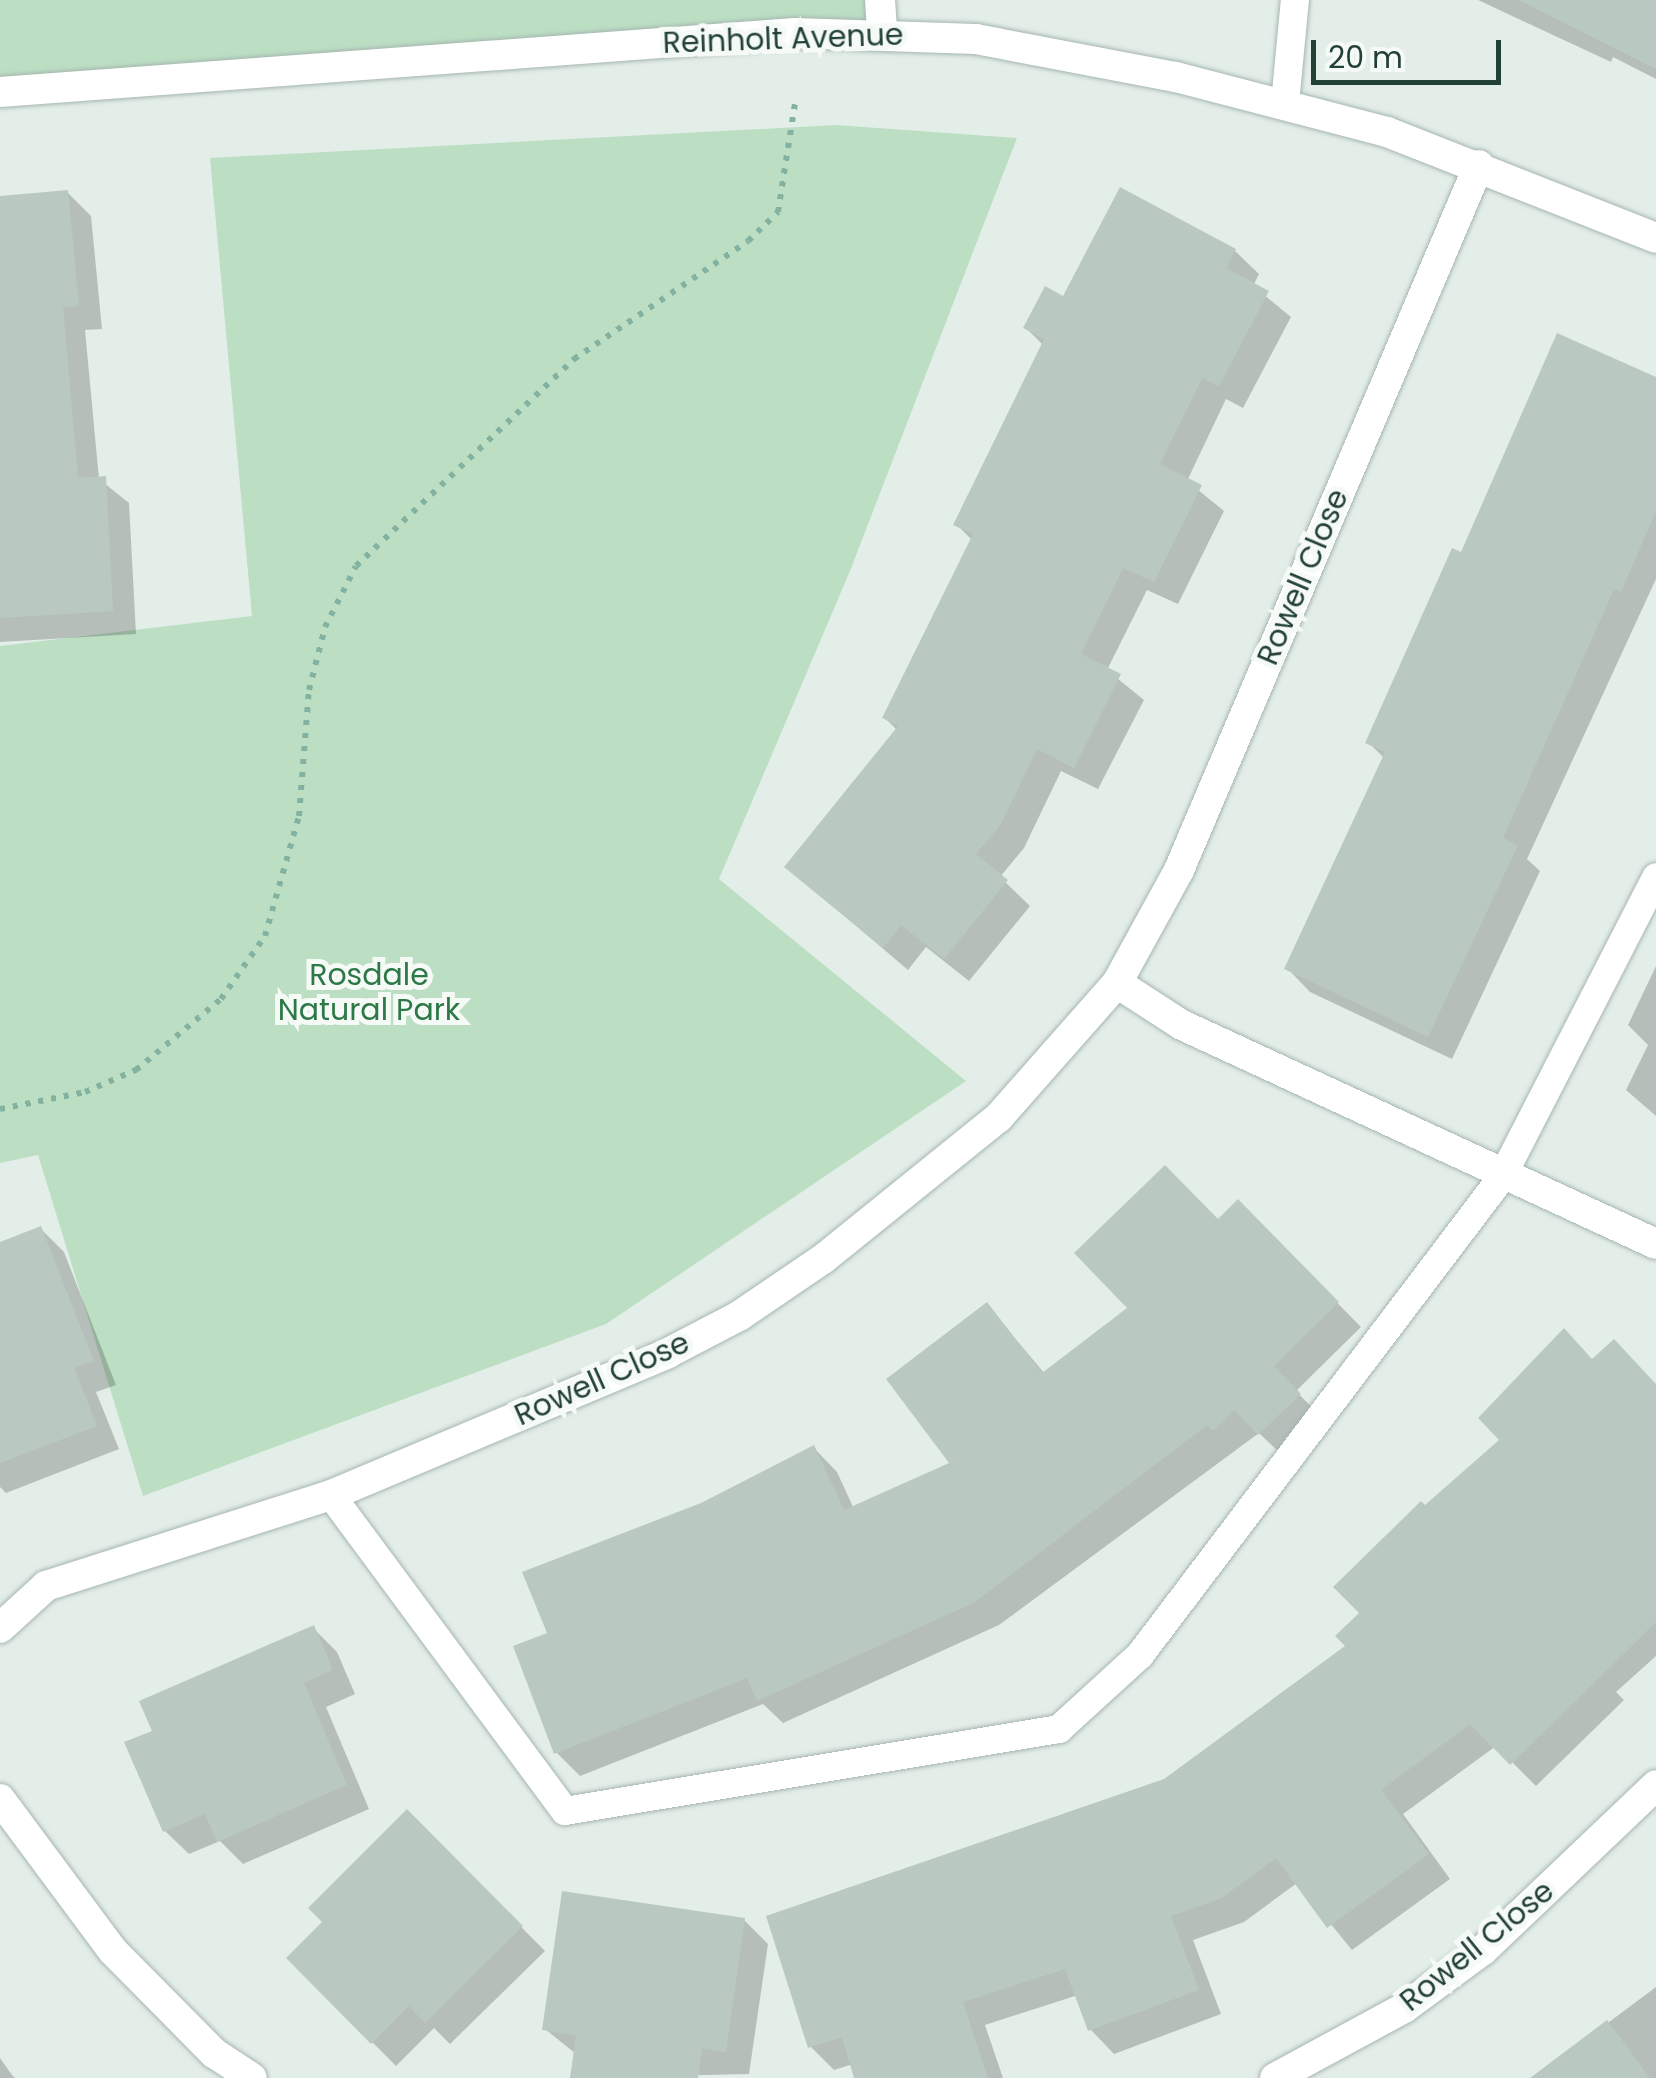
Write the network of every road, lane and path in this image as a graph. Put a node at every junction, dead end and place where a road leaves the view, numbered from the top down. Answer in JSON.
{"nodes":[{"id":1,"x":880,"y":0,"type":"edge"},
{"id":2,"x":1296,"y":0,"type":"edge"},
{"id":3,"x":882,"y":31,"type":"junction"},
{"id":4,"x":0,"y":92,"type":"edge"},
{"id":5,"x":1285,"y":103,"type":"junction"},
{"id":6,"x":795,"y":104,"type":"dead end"},
{"id":7,"x":1479,"y":165,"type":"junction"},
{"id":8,"x":1656,"y":238,"type":"edge"},
{"id":9,"x":1656,"y":877,"type":"edge"},
{"id":10,"x":1117,"y":983,"type":"junction"},
{"id":11,"x":0,"y":1108,"type":"edge"},
{"id":12,"x":1502,"y":1177,"type":"junction"},
{"id":13,"x":1656,"y":1244,"type":"edge"},
{"id":14,"x":331,"y":1495,"type":"junction"},
{"id":15,"x":0,"y":1628,"type":"edge"},
{"id":16,"x":1656,"y":1784,"type":"edge"},
{"id":17,"x":0,"y":1798,"type":"edge"},
{"id":18,"x":252,"y":2078,"type":"edge"},
{"id":19,"x":1275,"y":2078,"type":"edge"}],
"edges":[{"from":1,"to":3,"type":"street"},
{"from":2,"to":5,"type":"lane"},
{"from":3,"to":4,"type":"street","name":"Reinholt Avenue"},
{"from":3,"to":5,"type":"street","name":"Reinholt Avenue"},
{"from":5,"to":7,"type":"street","name":"Reinholt Avenue"},
{"from":6,"to":11,"type":"path"},
{"from":7,"to":8,"type":"street","name":"Reinholt Avenue"},
{"from":7,"to":10,"type":"street","name":"Rowell Close"},
{"from":9,"to":12,"type":"lane"},
{"from":10,"to":12,"type":"street"},
{"from":10,"to":14,"type":"street","name":"Rowell Close"},
{"from":12,"to":13,"type":"street"},
{"from":12,"to":14,"type":"lane"},
{"from":14,"to":15,"type":"street","name":"Rowell Close"},
{"from":16,"to":19,"type":"street","name":"Rowell Close"},
{"from":17,"to":18,"type":"street"}]}
